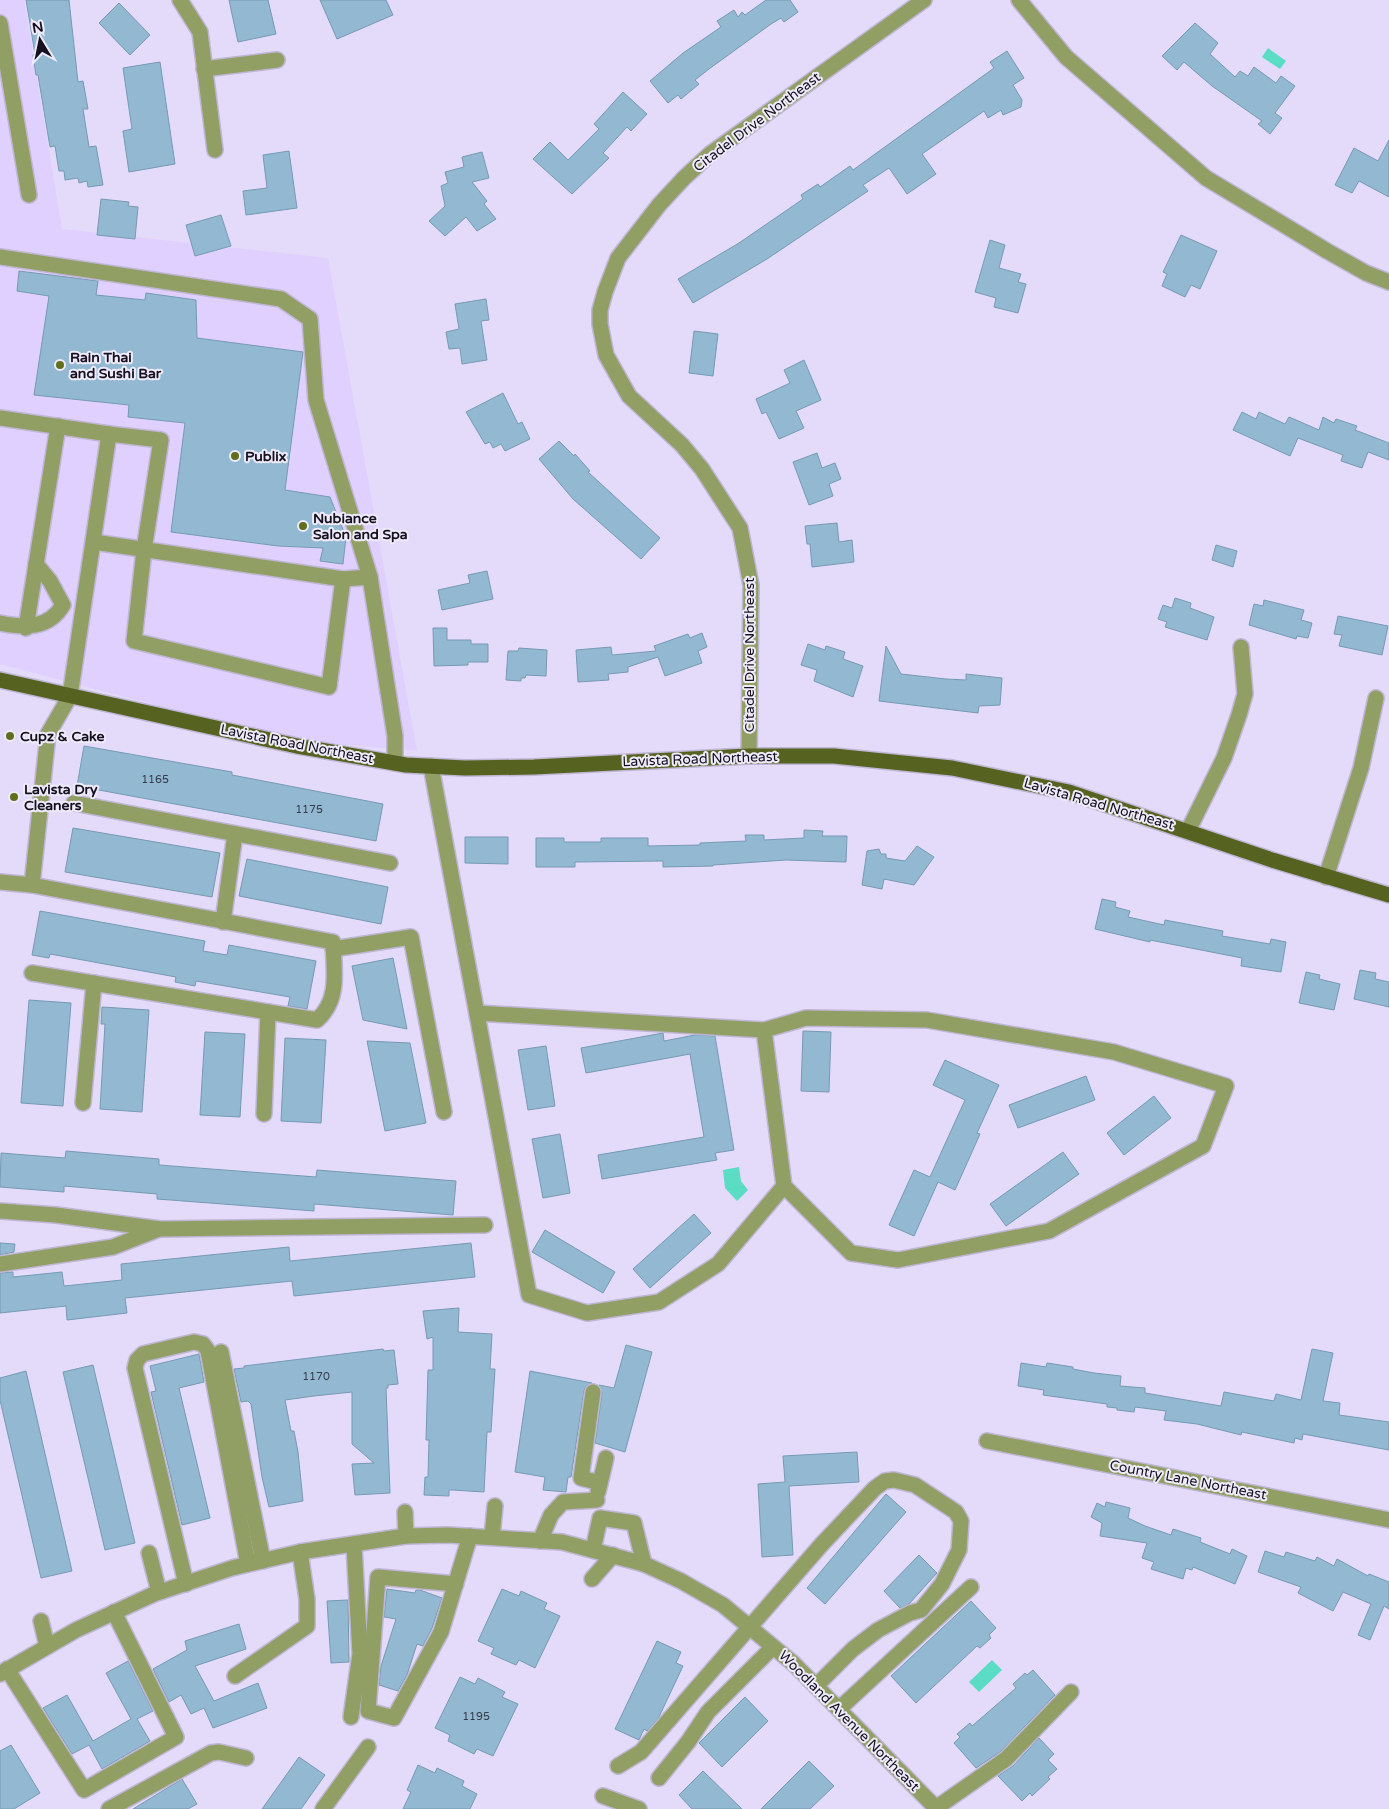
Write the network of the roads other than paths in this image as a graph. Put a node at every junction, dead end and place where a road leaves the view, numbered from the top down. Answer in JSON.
{"nodes":[{"id":1,"x":180,"y":0,"type":"edge"},
{"id":2,"x":924,"y":0,"type":"edge"},
{"id":3,"x":1018,"y":0,"type":"edge"},
{"id":4,"x":0,"y":24,"type":"edge"},
{"id":5,"x":277,"y":60,"type":"dead end"},
{"id":6,"x":204,"y":68,"type":"junction"},
{"id":7,"x":215,"y":150,"type":"dead end"},
{"id":8,"x":28,"y":195,"type":"dead end"},
{"id":9,"x":0,"y":257,"type":"edge"},
{"id":10,"x":1389,"y":282,"type":"edge"},
{"id":11,"x":0,"y":418,"type":"edge"},
{"id":12,"x":58,"y":426,"type":"junction"},
{"id":13,"x":109,"y":434,"type":"junction"},
{"id":14,"x":94,"y":542,"type":"junction"},
{"id":15,"x":144,"y":550,"type":"junction"},
{"id":16,"x":36,"y":564,"type":"junction"},
{"id":17,"x":370,"y":578,"type":"junction"},
{"id":18,"x":343,"y":579,"type":"junction"},
{"id":19,"x":0,"y":623,"type":"edge"},
{"id":20,"x":26,"y":628,"type":"junction"},
{"id":21,"x":1241,"y":647,"type":"dead end"},
{"id":22,"x":0,"y":680,"type":"edge"},
{"id":23,"x":70,"y":696,"type":"junction"},
{"id":24,"x":1376,"y":698,"type":"dead end"},
{"id":25,"x":749,"y":756,"type":"junction"},
{"id":26,"x":395,"y":763,"type":"junction"},
{"id":27,"x":431,"y":766,"type":"junction"},
{"id":28,"x":74,"y":803,"type":"dead end"},
{"id":29,"x":1188,"y":831,"type":"junction"},
{"id":30,"x":235,"y":834,"type":"junction"},
{"id":31,"x":390,"y":862,"type":"dead end"},
{"id":32,"x":1326,"y":877,"type":"junction"},
{"id":33,"x":0,"y":882,"type":"edge"},
{"id":34,"x":32,"y":885,"type":"junction"},
{"id":35,"x":1389,"y":895,"type":"edge"},
{"id":36,"x":223,"y":922,"type":"junction"},
{"id":37,"x":333,"y":949,"type":"junction"},
{"id":38,"x":32,"y":973,"type":"dead end"},
{"id":39,"x":94,"y":983,"type":"junction"},
{"id":40,"x":268,"y":1012,"type":"junction"},
{"id":41,"x":477,"y":1013,"type":"junction"},
{"id":42,"x":764,"y":1030,"type":"junction"},
{"id":43,"x":82,"y":1103,"type":"dead end"},
{"id":44,"x":444,"y":1112,"type":"dead end"},
{"id":45,"x":264,"y":1114,"type":"dead end"},
{"id":46,"x":784,"y":1186,"type":"junction"},
{"id":47,"x":0,"y":1210,"type":"edge"},
{"id":48,"x":485,"y":1225,"type":"dead end"},
{"id":49,"x":160,"y":1229,"type":"junction"},
{"id":50,"x":0,"y":1264,"type":"edge"},
{"id":51,"x":221,"y":1352,"type":"dead end"},
{"id":52,"x":593,"y":1392,"type":"dead end"},
{"id":53,"x":987,"y":1441,"type":"dead end"},
{"id":54,"x":606,"y":1458,"type":"dead end"},
{"id":55,"x":600,"y":1483,"type":"junction"},
{"id":56,"x":597,"y":1500,"type":"junction"},
{"id":57,"x":495,"y":1506,"type":"dead end"},
{"id":58,"x":405,"y":1512,"type":"dead end"},
{"id":59,"x":600,"y":1518,"type":"junction"},
{"id":60,"x":1389,"y":1520,"type":"edge"},
{"id":61,"x":406,"y":1536,"type":"junction"},
{"id":62,"x":470,"y":1536,"type":"junction"},
{"id":63,"x":492,"y":1537,"type":"junction"},
{"id":64,"x":540,"y":1541,"type":"junction"},
{"id":65,"x":354,"y":1545,"type":"junction"},
{"id":66,"x":593,"y":1550,"type":"junction"},
{"id":67,"x":300,"y":1552,"type":"junction"},
{"id":68,"x":149,"y":1553,"type":"dead end"},
{"id":69,"x":613,"y":1555,"type":"junction"},
{"id":70,"x":256,"y":1563,"type":"junction"},
{"id":71,"x":644,"y":1564,"type":"junction"},
{"id":72,"x":592,"y":1579,"type":"dead end"},
{"id":73,"x":186,"y":1584,"type":"junction"},
{"id":74,"x":456,"y":1584,"type":"junction"},
{"id":75,"x":971,"y":1587,"type":"dead end"},
{"id":76,"x":159,"y":1592,"type":"junction"},
{"id":77,"x":114,"y":1612,"type":"junction"},
{"id":78,"x":41,"y":1621,"type":"dead end"},
{"id":79,"x":750,"y":1628,"type":"junction"},
{"id":80,"x":46,"y":1646,"type":"junction"},
{"id":81,"x":773,"y":1647,"type":"junction"},
{"id":82,"x":4,"y":1672,"type":"edge"},
{"id":83,"x":235,"y":1676,"type":"dead end"},
{"id":84,"x":816,"y":1686,"type":"junction"},
{"id":85,"x":1071,"y":1692,"type":"dead end"},
{"id":86,"x":839,"y":1709,"type":"junction"},
{"id":87,"x":351,"y":1717,"type":"dead end"},
{"id":88,"x":368,"y":1747,"type":"dead end"},
{"id":89,"x":246,"y":1758,"type":"dead end"},
{"id":90,"x":618,"y":1766,"type":"dead end"},
{"id":91,"x":659,"y":1778,"type":"dead end"},
{"id":92,"x":603,"y":1796,"type":"dead end"},
{"id":93,"x":936,"y":1808,"type":"edge"},
{"id":94,"x":109,"y":1809,"type":"edge"},
{"id":95,"x":323,"y":1809,"type":"edge"},
{"id":96,"x":639,"y":1809,"type":"edge"}],
"edges":[{"from":1,"to":6,"type":"street"},
{"from":2,"to":25,"type":"street","name":"Citadel Drive Northeast"},
{"from":3,"to":10,"type":"street"},
{"from":4,"to":8,"type":"street"},
{"from":5,"to":6,"type":"street"},
{"from":6,"to":7,"type":"street"},
{"from":9,"to":17,"type":"street"},
{"from":11,"to":12,"type":"street"},
{"from":12,"to":13,"type":"street"},
{"from":12,"to":16,"type":"street"},
{"from":13,"to":14,"type":"street"},
{"from":13,"to":15,"type":"street"},
{"from":14,"to":15,"type":"street"},
{"from":14,"to":23,"type":"street"},
{"from":15,"to":18,"type":"street"},
{"from":15,"to":18,"type":"street"},
{"from":16,"to":20,"type":"street"},
{"from":16,"to":20,"type":"street"},
{"from":17,"to":18,"type":"street"},
{"from":17,"to":26,"type":"street"},
{"from":19,"to":20,"type":"street"},
{"from":21,"to":29,"type":"street"},
{"from":22,"to":23,"type":"main road","name":"Lavista Road Northeast"},
{"from":23,"to":26,"type":"main road","name":"Lavista Road Northeast"},
{"from":23,"to":34,"type":"street"},
{"from":24,"to":32,"type":"street"},
{"from":25,"to":27,"type":"main road","name":"Lavista Road Northeast"},
{"from":25,"to":29,"type":"main road","name":"Lavista Road Northeast"},
{"from":26,"to":27,"type":"main road","name":"Lavista Road Northeast"},
{"from":27,"to":41,"type":"street"},
{"from":28,"to":30,"type":"street"},
{"from":29,"to":32,"type":"main road","name":"Lavista Road Northeast"},
{"from":30,"to":31,"type":"street"},
{"from":30,"to":36,"type":"street"},
{"from":32,"to":35,"type":"main road","name":"Lavista Road Northeast"},
{"from":33,"to":34,"type":"street"},
{"from":34,"to":36,"type":"street"},
{"from":36,"to":37,"type":"street"},
{"from":37,"to":40,"type":"street"},
{"from":37,"to":44,"type":"street"},
{"from":38,"to":39,"type":"street"},
{"from":39,"to":40,"type":"street"},
{"from":39,"to":43,"type":"street"},
{"from":40,"to":45,"type":"street"},
{"from":41,"to":42,"type":"street"},
{"from":41,"to":46,"type":"street"},
{"from":42,"to":46,"type":"street"},
{"from":42,"to":46,"type":"street"},
{"from":47,"to":49,"type":"street"},
{"from":48,"to":49,"type":"street"},
{"from":49,"to":50,"type":"street"},
{"from":51,"to":70,"type":"street"},
{"from":52,"to":55,"type":"street"},
{"from":53,"to":60,"type":"street","name":"Country Lane Northeast"},
{"from":54,"to":55,"type":"street"},
{"from":55,"to":56,"type":"street"},
{"from":56,"to":59,"type":"street"},
{"from":56,"to":64,"type":"street"},
{"from":57,"to":63,"type":"street"},
{"from":58,"to":61,"type":"street"},
{"from":59,"to":66,"type":"street"},
{"from":59,"to":71,"type":"street"},
{"from":61,"to":62,"type":"street","name":"Woodland Avenue Northeast"},
{"from":61,"to":65,"type":"street","name":"Woodland Avenue Northeast"},
{"from":62,"to":63,"type":"street","name":"Woodland Avenue Northeast"},
{"from":62,"to":74,"type":"street"},
{"from":63,"to":64,"type":"street","name":"Woodland Avenue Northeast"},
{"from":64,"to":66,"type":"street","name":"Woodland Avenue Northeast"},
{"from":65,"to":67,"type":"street","name":"Woodland Avenue Northeast"},
{"from":65,"to":87,"type":"street"},
{"from":66,"to":69,"type":"street","name":"Woodland Avenue Northeast"},
{"from":67,"to":70,"type":"street","name":"Woodland Avenue Northeast"},
{"from":67,"to":83,"type":"street"},
{"from":68,"to":76,"type":"street"},
{"from":69,"to":71,"type":"street","name":"Woodland Avenue Northeast"},
{"from":69,"to":72,"type":"street"},
{"from":70,"to":73,"type":"street","name":"Woodland Avenue Northeast"},
{"from":70,"to":73,"type":"street"},
{"from":71,"to":79,"type":"street","name":"Woodland Avenue Northeast"},
{"from":73,"to":76,"type":"street","name":"Woodland Avenue Northeast"},
{"from":74,"to":74,"type":"street"},
{"from":75,"to":86,"type":"street"},
{"from":76,"to":77,"type":"street","name":"Woodland Avenue Northeast"},
{"from":77,"to":80,"type":"street","name":"Woodland Avenue Northeast"},
{"from":77,"to":82,"type":"street"},
{"from":78,"to":80,"type":"street"},
{"from":79,"to":81,"type":"street","name":"Woodland Avenue Northeast"},
{"from":79,"to":84,"type":"street"},
{"from":79,"to":90,"type":"street"},
{"from":80,"to":82,"type":"street","name":"Woodland Avenue Northeast"},
{"from":81,"to":84,"type":"street","name":"Woodland Avenue Northeast"},
{"from":81,"to":91,"type":"street"},
{"from":84,"to":86,"type":"street","name":"Woodland Avenue Northeast"},
{"from":85,"to":93,"type":"street"},
{"from":86,"to":93,"type":"street","name":"Woodland Avenue Northeast"},
{"from":88,"to":95,"type":"street"},
{"from":89,"to":94,"type":"street"},
{"from":92,"to":96,"type":"street"}]}
